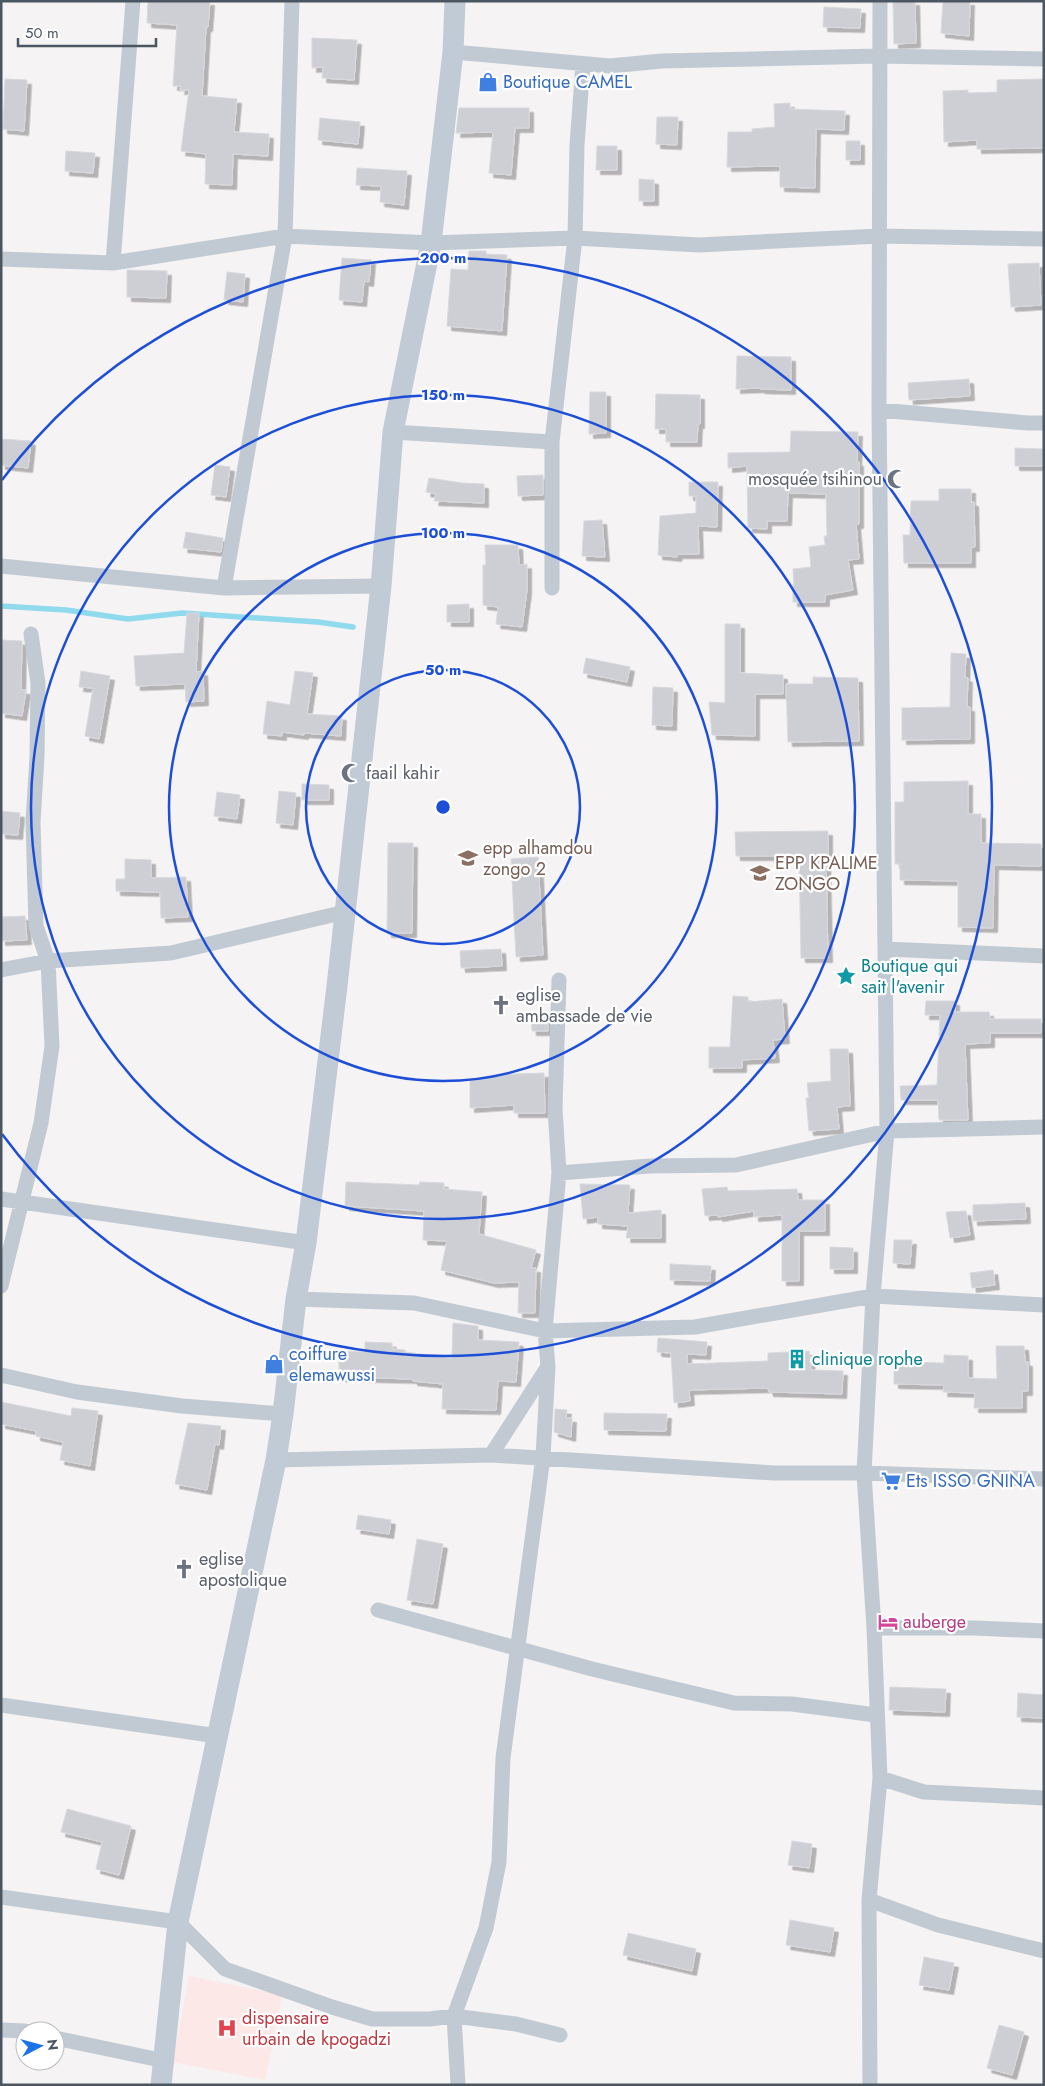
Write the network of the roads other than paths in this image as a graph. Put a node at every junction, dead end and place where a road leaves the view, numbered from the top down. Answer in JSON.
{"nodes":[{"id":1,"x":133,"y":1,"type":"edge"},
{"id":2,"x":292,"y":1,"type":"edge"},
{"id":3,"x":456,"y":1,"type":"edge"},
{"id":4,"x":880,"y":1,"type":"edge"},
{"id":5,"x":453,"y":52,"type":"junction"},
{"id":6,"x":878,"y":56,"type":"junction"},
{"id":7,"x":1044,"y":59,"type":"edge"},
{"id":8,"x":583,"y":64,"type":"junction"},
{"id":9,"x":285,"y":236,"type":"junction"},
{"id":10,"x":879,"y":236,"type":"junction"},
{"id":11,"x":575,"y":238,"type":"junction"},
{"id":12,"x":1044,"y":239,"type":"edge"},
{"id":13,"x":432,"y":243,"type":"junction"},
{"id":14,"x":1,"y":260,"type":"edge"},
{"id":15,"x":113,"y":263,"type":"junction"},
{"id":16,"x":879,"y":410,"type":"junction"},
{"id":17,"x":1044,"y":423,"type":"edge"},
{"id":18,"x":394,"y":432,"type":"junction"},
{"id":19,"x":552,"y":442,"type":"junction"},
{"id":20,"x":1,"y":566,"type":"edge"},
{"id":21,"x":381,"y":586,"type":"junction"},
{"id":22,"x":224,"y":588,"type":"junction"},
{"id":23,"x":552,"y":588,"type":"dead end"},
{"id":24,"x":32,"y":634,"type":"dead end"},
{"id":25,"x":345,"y":912,"type":"junction"},
{"id":26,"x":885,"y":949,"type":"junction"},
{"id":27,"x":1044,"y":956,"type":"edge"},
{"id":28,"x":48,"y":961,"type":"junction"},
{"id":29,"x":1,"y":970,"type":"edge"},
{"id":30,"x":559,"y":980,"type":"dead end"},
{"id":31,"x":1044,"y":1127,"type":"edge"},
{"id":32,"x":887,"y":1131,"type":"junction"},
{"id":33,"x":559,"y":1173,"type":"junction"},
{"id":34,"x":1,"y":1200,"type":"edge"},
{"id":35,"x":23,"y":1202,"type":"junction"},
{"id":36,"x":306,"y":1243,"type":"junction"},
{"id":37,"x":1,"y":1286,"type":"edge"},
{"id":38,"x":873,"y":1296,"type":"junction"},
{"id":39,"x":296,"y":1299,"type":"junction"},
{"id":40,"x":1044,"y":1305,"type":"edge"},
{"id":41,"x":545,"y":1331,"type":"junction"},
{"id":42,"x":548,"y":1367,"type":"junction"},
{"id":43,"x":1,"y":1375,"type":"edge"},
{"id":44,"x":283,"y":1414,"type":"junction"},
{"id":45,"x":491,"y":1455,"type":"junction"},
{"id":46,"x":543,"y":1457,"type":"junction"},
{"id":47,"x":276,"y":1460,"type":"junction"},
{"id":48,"x":864,"y":1473,"type":"junction"},
{"id":49,"x":1044,"y":1479,"type":"edge"},
{"id":50,"x":378,"y":1610,"type":"dead end"},
{"id":51,"x":874,"y":1628,"type":"junction"},
{"id":52,"x":1044,"y":1632,"type":"edge"},
{"id":53,"x":518,"y":1649,"type":"junction"},
{"id":54,"x":1,"y":1705,"type":"edge"},
{"id":55,"x":876,"y":1715,"type":"junction"},
{"id":56,"x":218,"y":1736,"type":"junction"},
{"id":57,"x":880,"y":1778,"type":"junction"},
{"id":58,"x":1044,"y":1798,"type":"edge"},
{"id":59,"x":1,"y":1897,"type":"edge"},
{"id":60,"x":869,"y":1900,"type":"junction"},
{"id":61,"x":178,"y":1922,"type":"junction"},
{"id":62,"x":1044,"y":1951,"type":"edge"},
{"id":63,"x":454,"y":2016,"type":"junction"},
{"id":64,"x":1,"y":2030,"type":"edge"},
{"id":65,"x":15,"y":2031,"type":"edge"},
{"id":66,"x":560,"y":2035,"type":"dead end"},
{"id":67,"x":65,"y":2040,"type":"edge"},
{"id":68,"x":165,"y":2061,"type":"junction"},
{"id":69,"x":161,"y":2085,"type":"edge"},
{"id":70,"x":458,"y":2085,"type":"edge"},
{"id":71,"x":870,"y":2085,"type":"edge"}],
"edges":[{"from":1,"to":15,"type":"street"},
{"from":2,"to":9,"type":"street"},
{"from":3,"to":5,"type":"street"},
{"from":4,"to":6,"type":"street"},
{"from":5,"to":8,"type":"street"},
{"from":5,"to":13,"type":"street"},
{"from":6,"to":7,"type":"street"},
{"from":6,"to":8,"type":"street"},
{"from":6,"to":10,"type":"street"},
{"from":8,"to":11,"type":"street"},
{"from":9,"to":13,"type":"street"},
{"from":9,"to":15,"type":"street"},
{"from":9,"to":22,"type":"street"},
{"from":10,"to":11,"type":"street"},
{"from":10,"to":12,"type":"street"},
{"from":10,"to":16,"type":"street"},
{"from":11,"to":13,"type":"street"},
{"from":11,"to":19,"type":"street"},
{"from":13,"to":18,"type":"street"},
{"from":14,"to":15,"type":"street"},
{"from":16,"to":17,"type":"street"},
{"from":16,"to":26,"type":"street"},
{"from":18,"to":19,"type":"street"},
{"from":18,"to":21,"type":"street"},
{"from":19,"to":23,"type":"street"},
{"from":20,"to":22,"type":"street"},
{"from":21,"to":22,"type":"street"},
{"from":21,"to":25,"type":"street"},
{"from":24,"to":28,"type":"street"},
{"from":25,"to":28,"type":"street"},
{"from":25,"to":36,"type":"street"},
{"from":26,"to":27,"type":"street"},
{"from":26,"to":32,"type":"street"},
{"from":28,"to":29,"type":"street"},
{"from":28,"to":35,"type":"street"},
{"from":30,"to":33,"type":"street"},
{"from":31,"to":32,"type":"street"},
{"from":32,"to":33,"type":"street"},
{"from":32,"to":38,"type":"street"},
{"from":33,"to":41,"type":"street"},
{"from":34,"to":35,"type":"street"},
{"from":35,"to":36,"type":"street"},
{"from":35,"to":37,"type":"street"},
{"from":36,"to":39,"type":"street"},
{"from":38,"to":40,"type":"street"},
{"from":38,"to":41,"type":"street"},
{"from":38,"to":48,"type":"street"},
{"from":39,"to":41,"type":"street"},
{"from":39,"to":44,"type":"street"},
{"from":41,"to":42,"type":"street"},
{"from":42,"to":45,"type":"street"},
{"from":42,"to":46,"type":"street"},
{"from":43,"to":44,"type":"street"},
{"from":44,"to":47,"type":"street"},
{"from":45,"to":46,"type":"street"},
{"from":45,"to":47,"type":"street"},
{"from":46,"to":48,"type":"street"},
{"from":46,"to":53,"type":"street"},
{"from":47,"to":56,"type":"street"},
{"from":48,"to":49,"type":"street"},
{"from":48,"to":51,"type":"street"},
{"from":50,"to":53,"type":"street"},
{"from":51,"to":52,"type":"street"},
{"from":51,"to":55,"type":"street"},
{"from":53,"to":55,"type":"street"},
{"from":53,"to":63,"type":"street"},
{"from":54,"to":56,"type":"street"},
{"from":55,"to":57,"type":"street"},
{"from":56,"to":61,"type":"street"},
{"from":57,"to":58,"type":"street"},
{"from":57,"to":60,"type":"street"},
{"from":59,"to":61,"type":"street"},
{"from":60,"to":62,"type":"street"},
{"from":60,"to":71,"type":"street"},
{"from":61,"to":63,"type":"street"},
{"from":61,"to":68,"type":"street"},
{"from":63,"to":66,"type":"street"},
{"from":63,"to":70,"type":"street"},
{"from":64,"to":65,"type":"street"},
{"from":67,"to":68,"type":"street"},
{"from":68,"to":69,"type":"street"}]}
